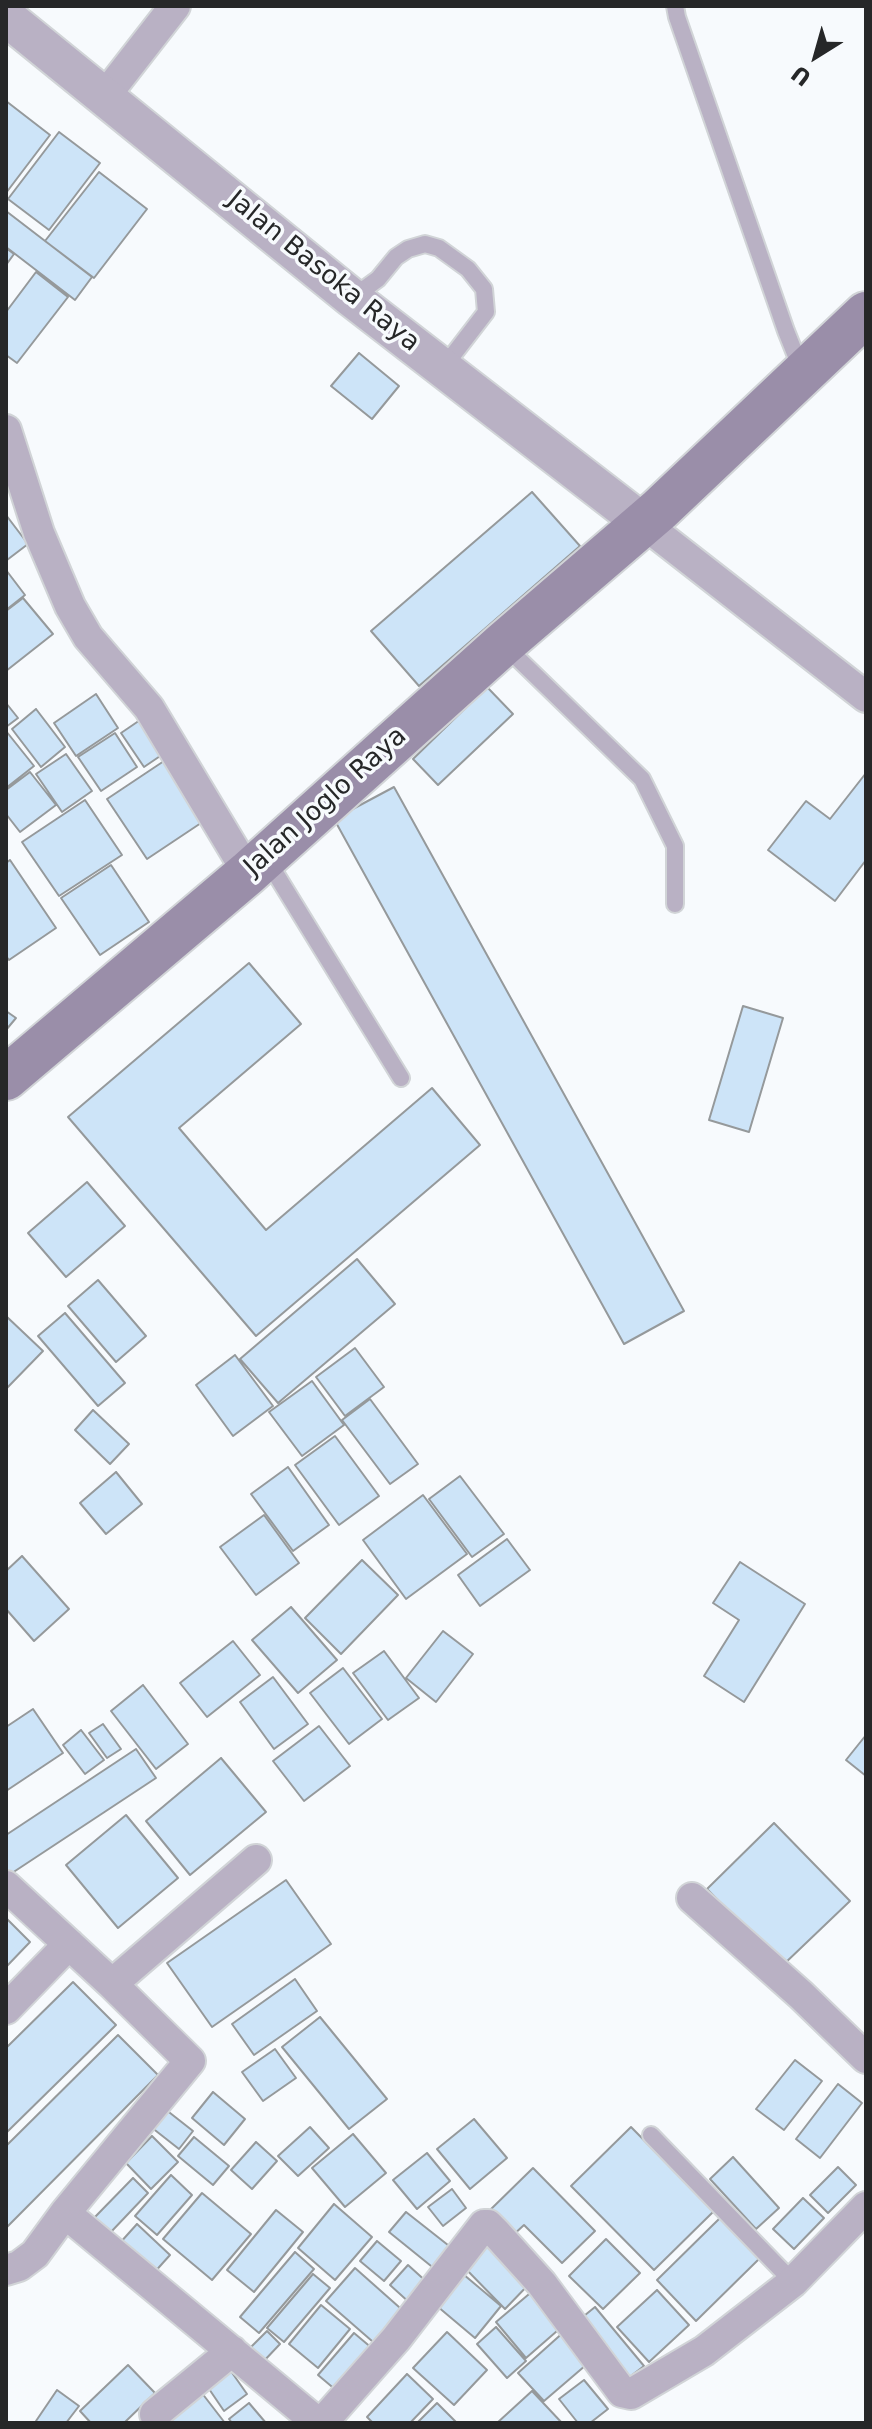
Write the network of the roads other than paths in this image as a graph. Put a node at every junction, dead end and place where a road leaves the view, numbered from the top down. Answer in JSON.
{"nodes":[{"id":1,"x":175,"y":6,"type":"edge"},
{"id":2,"x":675,"y":6,"type":"edge"},
{"id":3,"x":6,"y":17,"type":"edge"},
{"id":4,"x":105,"y":96,"type":"junction"},
{"id":5,"x":352,"y":298,"type":"junction"},
{"id":6,"x":863,"y":322,"type":"edge"},
{"id":7,"x":443,"y":368,"type":"junction"},
{"id":8,"x":803,"y":373,"type":"junction"},
{"id":9,"x":6,"y":430,"type":"edge"},
{"id":10,"x":651,"y":517,"type":"junction"},
{"id":11,"x":503,"y":644,"type":"junction"},
{"id":12,"x":866,"y":697,"type":"edge"},
{"id":13,"x":256,"y":865,"type":"junction"},
{"id":14,"x":675,"y":904,"type":"dead end"},
{"id":15,"x":6,"y":1078,"type":"edge"},
{"id":16,"x":401,"y":1078,"type":"dead end"},
{"id":17,"x":256,"y":1860,"type":"dead end"},
{"id":18,"x":6,"y":1886,"type":"edge"},
{"id":19,"x":692,"y":1898,"type":"dead end"},
{"id":20,"x":69,"y":1944,"type":"junction"},
{"id":21,"x":112,"y":1984,"type":"junction"},
{"id":22,"x":6,"y":2009,"type":"edge"},
{"id":23,"x":866,"y":2058,"type":"edge"},
{"id":24,"x":651,"y":2135,"type":"dead end"},
{"id":25,"x":866,"y":2207,"type":"edge"},
{"id":26,"x":65,"y":2213,"type":"junction"},
{"id":27,"x":6,"y":2270,"type":"edge"},
{"id":28,"x":793,"y":2282,"type":"junction"},
{"id":29,"x":232,"y":2351,"type":"junction"},
{"id":30,"x":155,"y":2414,"type":"dead end"},
{"id":31,"x":320,"y":2423,"type":"edge"}],
"edges":[{"from":1,"to":4,"type":"street"},
{"from":2,"to":8,"type":"lane"},
{"from":3,"to":4,"type":"street","name":"Jalan Basoka Raya"},
{"from":4,"to":5,"type":"street","name":"Jalan Basoka Raya"},
{"from":5,"to":7,"type":"street","name":"Jalan Basoka Raya"},
{"from":5,"to":7,"type":"lane"},
{"from":6,"to":8,"type":"main road","name":"Jalan Joglo Raya"},
{"from":7,"to":10,"type":"street","name":"Jalan Basoka Raya"},
{"from":8,"to":10,"type":"main road","name":"Jalan Joglo Raya"},
{"from":9,"to":13,"type":"street"},
{"from":10,"to":11,"type":"main road","name":"Jalan Joglo Raya"},
{"from":10,"to":12,"type":"street"},
{"from":11,"to":13,"type":"main road","name":"Jalan Joglo Raya"},
{"from":11,"to":14,"type":"lane"},
{"from":13,"to":15,"type":"main road","name":"Jalan Joglo Raya"},
{"from":13,"to":16,"type":"lane"},
{"from":17,"to":21,"type":"street"},
{"from":18,"to":20,"type":"street"},
{"from":19,"to":23,"type":"street"},
{"from":20,"to":21,"type":"street"},
{"from":20,"to":22,"type":"street"},
{"from":21,"to":26,"type":"street"},
{"from":24,"to":28,"type":"lane"},
{"from":25,"to":28,"type":"street"},
{"from":26,"to":27,"type":"street"},
{"from":26,"to":29,"type":"street"},
{"from":28,"to":31,"type":"street"},
{"from":29,"to":30,"type":"street"},
{"from":29,"to":31,"type":"street"}]}
